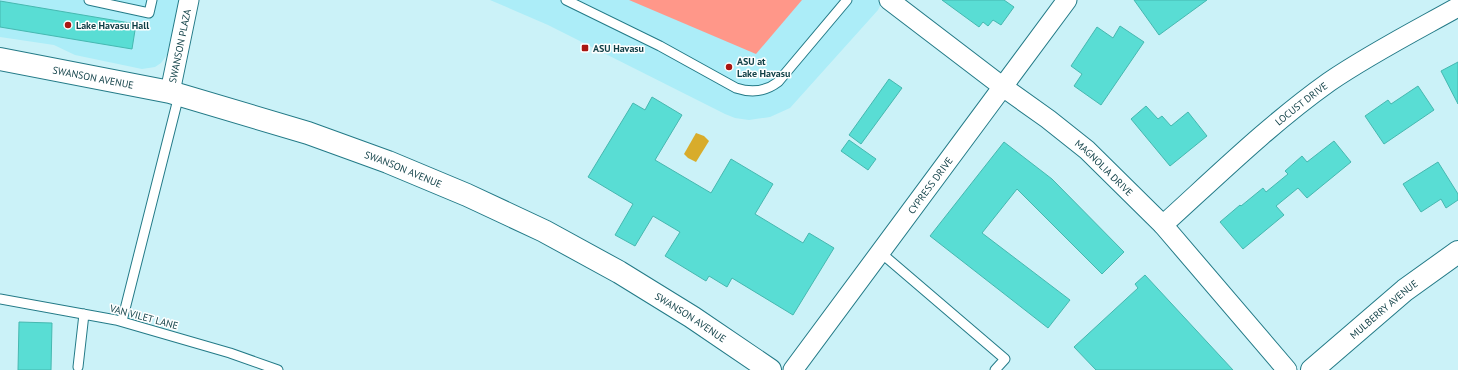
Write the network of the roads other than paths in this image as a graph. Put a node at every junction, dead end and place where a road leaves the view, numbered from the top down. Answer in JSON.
{"nodes":[{"id":1,"x":89,"y":0,"type":"edge"},
{"id":2,"x":152,"y":0,"type":"edge"},
{"id":3,"x":189,"y":0,"type":"edge"},
{"id":4,"x":566,"y":0,"type":"edge"},
{"id":5,"x":847,"y":0,"type":"edge"},
{"id":6,"x":889,"y":0,"type":"edge"},
{"id":7,"x":1067,"y":0,"type":"edge"},
{"id":8,"x":1458,"y":7,"type":"edge"},
{"id":9,"x":0,"y":59,"type":"edge"},
{"id":10,"x":1003,"y":87,"type":"junction"},
{"id":11,"x":174,"y":94,"type":"junction"},
{"id":12,"x":1163,"y":225,"type":"junction"},
{"id":13,"x":880,"y":252,"type":"junction"},
{"id":14,"x":1458,"y":252,"type":"edge"},
{"id":15,"x":0,"y":299,"type":"edge"},
{"id":16,"x":84,"y":314,"type":"junction"},
{"id":17,"x":122,"y":321,"type":"junction"},
{"id":18,"x":78,"y":367,"type":"dead end"},
{"id":19,"x":278,"y":370,"type":"edge"},
{"id":20,"x":770,"y":370,"type":"edge"},
{"id":21,"x":793,"y":370,"type":"edge"},
{"id":22,"x":995,"y":370,"type":"edge"},
{"id":23,"x":1288,"y":370,"type":"edge"},
{"id":24,"x":1312,"y":370,"type":"edge"}],
"edges":[{"from":1,"to":2,"type":"lane"},
{"from":3,"to":11,"type":"street","name":"SWANSON PLAZA"},
{"from":4,"to":5,"type":"lane"},
{"from":6,"to":10,"type":"street","name":"MAGNOLIA DRIVE"},
{"from":7,"to":10,"type":"street","name":"CYPRESS DRIVE"},
{"from":8,"to":12,"type":"street","name":"LOCUST DRIVE"},
{"from":9,"to":11,"type":"street","name":"SWANSON AVENUE"},
{"from":10,"to":12,"type":"street","name":"MAGNOLIA DRIVE"},
{"from":10,"to":13,"type":"street","name":"CYPRESS DRIVE"},
{"from":11,"to":17,"type":"lane"},
{"from":11,"to":20,"type":"street","name":"SWANSON AVENUE"},
{"from":12,"to":23,"type":"street","name":"MAGNOLIA DRIVE"},
{"from":13,"to":21,"type":"street","name":"CYPRESS DRIVE"},
{"from":13,"to":22,"type":"lane"},
{"from":14,"to":24,"type":"street","name":"MULBERRY AVENUE"},
{"from":15,"to":16,"type":"lane","name":"VAN VILET LANE"},
{"from":16,"to":17,"type":"lane","name":"VAN VILET LANE"},
{"from":16,"to":18,"type":"lane"},
{"from":17,"to":19,"type":"lane","name":"VAN VILET LANE"}]}
